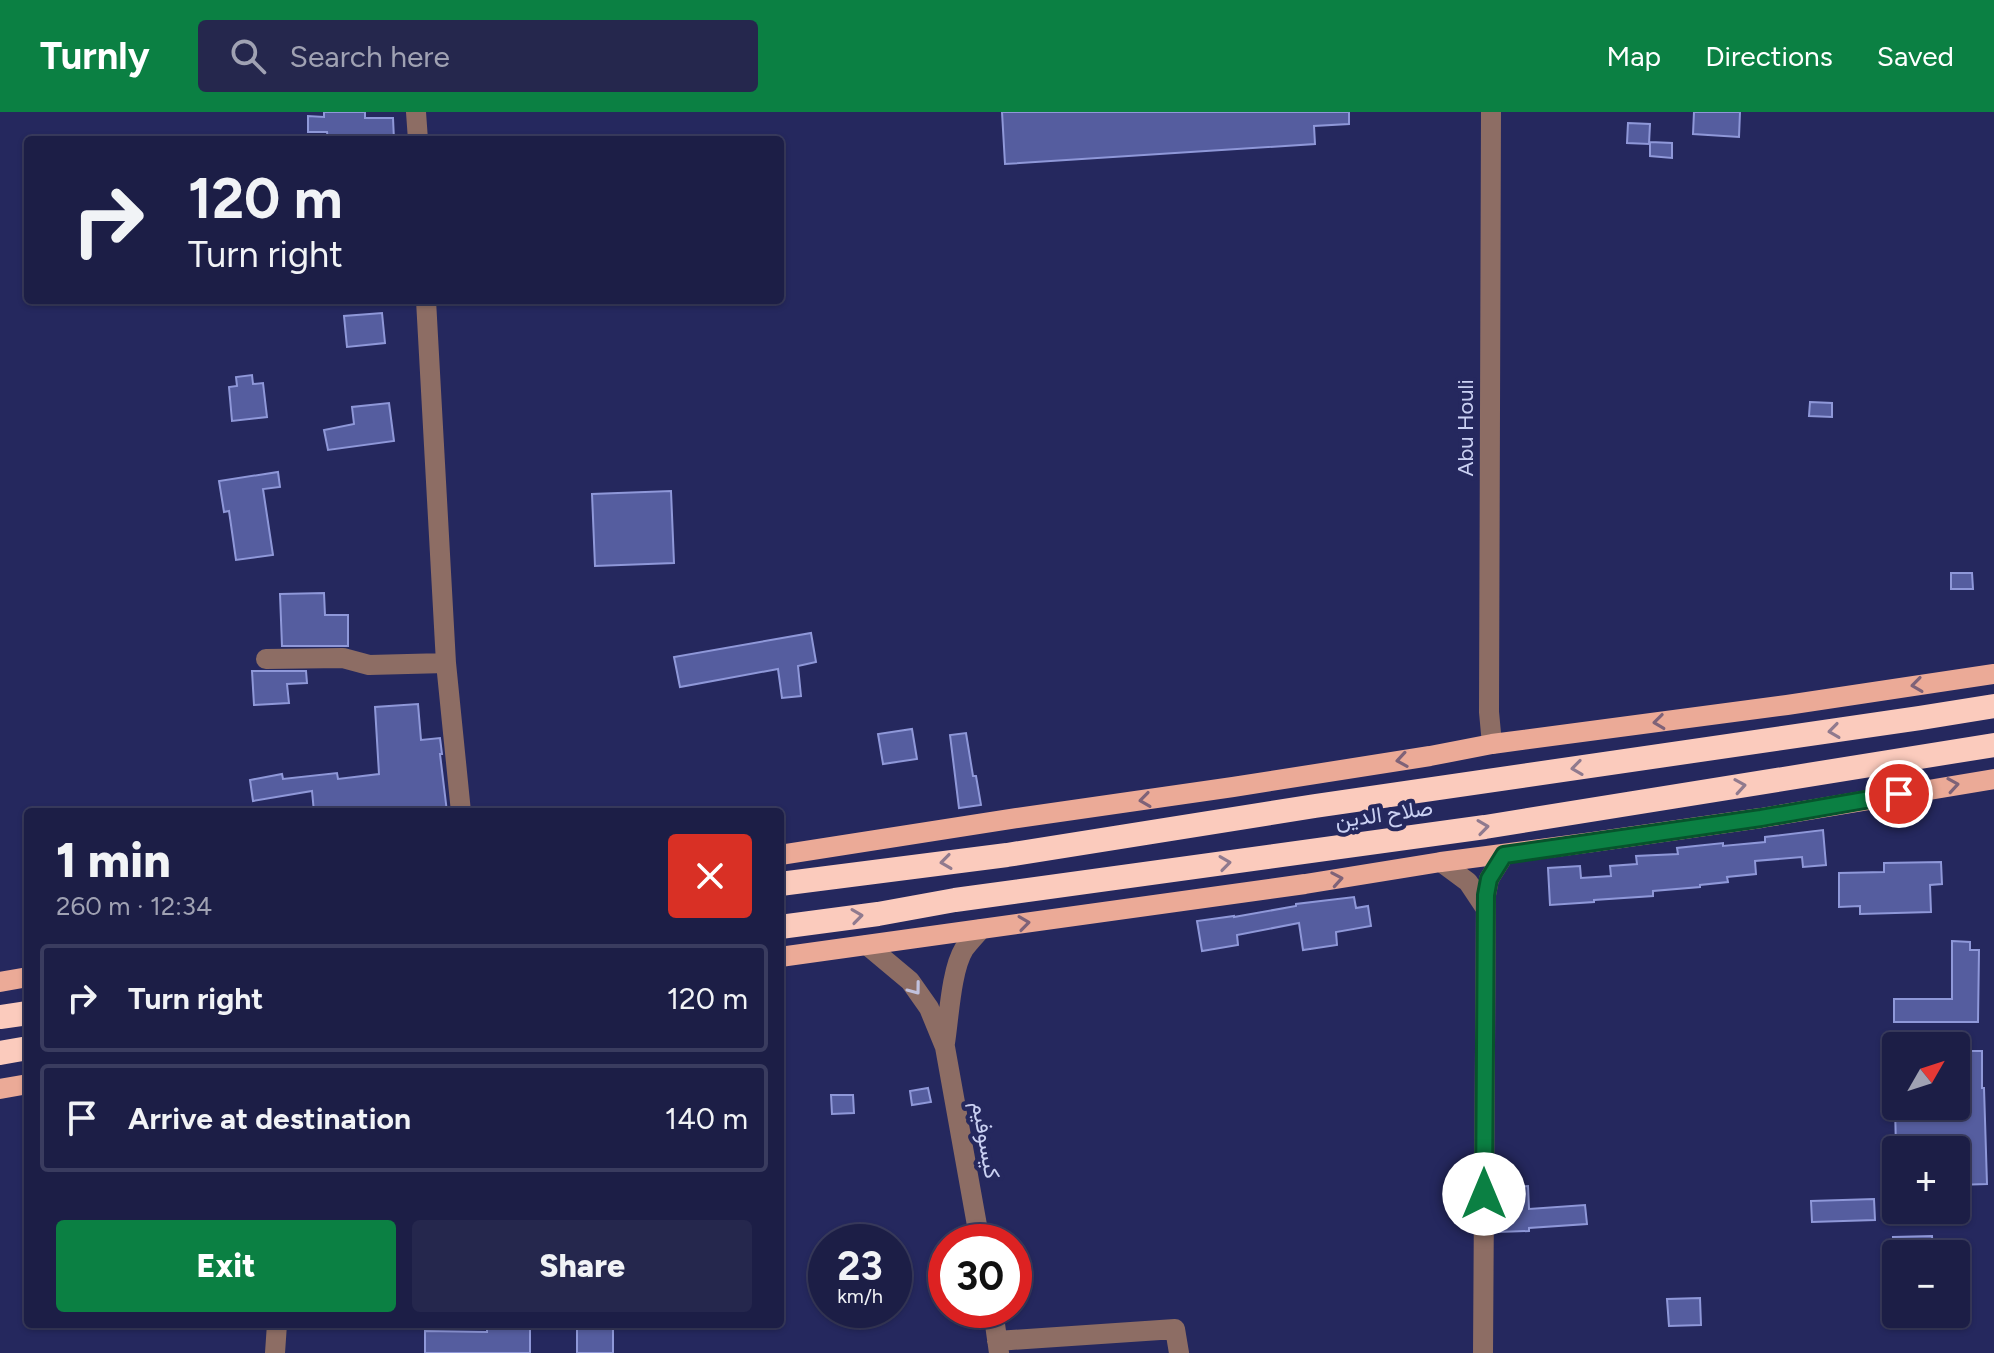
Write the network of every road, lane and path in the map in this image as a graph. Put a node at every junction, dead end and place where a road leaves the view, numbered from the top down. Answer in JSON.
{"nodes":[{"id":1,"x":416,"y":112,"type":"edge"},
{"id":2,"x":1491,"y":112,"type":"edge"},
{"id":3,"x":418,"y":136,"type":"edge"},
{"id":4,"x":426,"y":304,"type":"edge"},
{"id":5,"x":266,"y":659,"type":"dead end"},
{"id":6,"x":446,"y":663,"type":"junction"},
{"id":7,"x":1994,"y":674,"type":"edge"},
{"id":8,"x":1994,"y":706,"type":"edge"},
{"id":9,"x":1492,"y":744,"type":"junction"},
{"id":10,"x":1994,"y":745,"type":"edge"},
{"id":11,"x":1994,"y":779,"type":"edge"},
{"id":12,"x":461,"y":808,"type":"edge"},
{"id":13,"x":784,"y":854,"type":"edge"},
{"id":14,"x":1504,"y":855,"type":"junction"},
{"id":15,"x":1441,"y":862,"type":"junction"},
{"id":16,"x":784,"y":883,"type":"edge"},
{"id":17,"x":1486,"y":909,"type":"junction"},
{"id":18,"x":784,"y":926,"type":"edge"},
{"id":19,"x":981,"y":929,"type":"junction"},
{"id":20,"x":867,"y":945,"type":"junction"},
{"id":21,"x":784,"y":956,"type":"edge"},
{"id":22,"x":24,"y":978,"type":"edge"},
{"id":23,"x":0,"y":982,"type":"edge"},
{"id":24,"x":24,"y":1014,"type":"edge"},
{"id":25,"x":0,"y":1017,"type":"edge"},
{"id":26,"x":945,"y":1047,"type":"junction"},
{"id":27,"x":24,"y":1049,"type":"edge"},
{"id":28,"x":0,"y":1053,"type":"edge"},
{"id":29,"x":24,"y":1085,"type":"edge"},
{"id":30,"x":0,"y":1089,"type":"edge"},
{"id":31,"x":977,"y":1224,"type":"edge"},
{"id":32,"x":277,"y":1328,"type":"edge"},
{"id":33,"x":998,"y":1347,"type":"edge"},
{"id":34,"x":275,"y":1353,"type":"edge"},
{"id":35,"x":1179,"y":1353,"type":"edge"},
{"id":36,"x":1483,"y":1353,"type":"edge"}],
"edges":[{"from":1,"to":3,"type":"street"},
{"from":2,"to":9,"type":"street","name":"Abu Houli"},
{"from":4,"to":6,"type":"street"},
{"from":5,"to":6,"type":"street"},
{"from":6,"to":12,"type":"street"},
{"from":7,"to":9,"type":"main road","one_way":true},
{"from":8,"to":16,"type":"highway","name":"صلاح الدين","one_way":true},
{"from":9,"to":13,"type":"main road","one_way":true},
{"from":18,"to":10,"type":"highway","name":"صلاح الدين","one_way":true},
{"from":14,"to":11,"type":"main road","one_way":true},
{"from":14,"to":15,"type":"main road"},
{"from":14,"to":17,"type":"street"},
{"from":15,"to":17,"type":"street"},
{"from":19,"to":15,"type":"main road","one_way":true},
{"from":17,"to":36,"type":"street"},
{"from":19,"to":20,"type":"main road"},
{"from":19,"to":26,"type":"street","name":"كيسوفيم"},
{"from":20,"to":21,"type":"main road"},
{"from":20,"to":26,"type":"street","name":"كيسوفيم","one_way":true},
{"from":22,"to":23,"type":"main road"},
{"from":24,"to":25,"type":"highway"},
{"from":26,"to":31,"type":"street","name":"كيسوفيم"},
{"from":27,"to":28,"type":"highway"},
{"from":29,"to":30,"type":"main road"},
{"from":32,"to":34,"type":"street"},
{"from":33,"to":35,"type":"street"}]}
